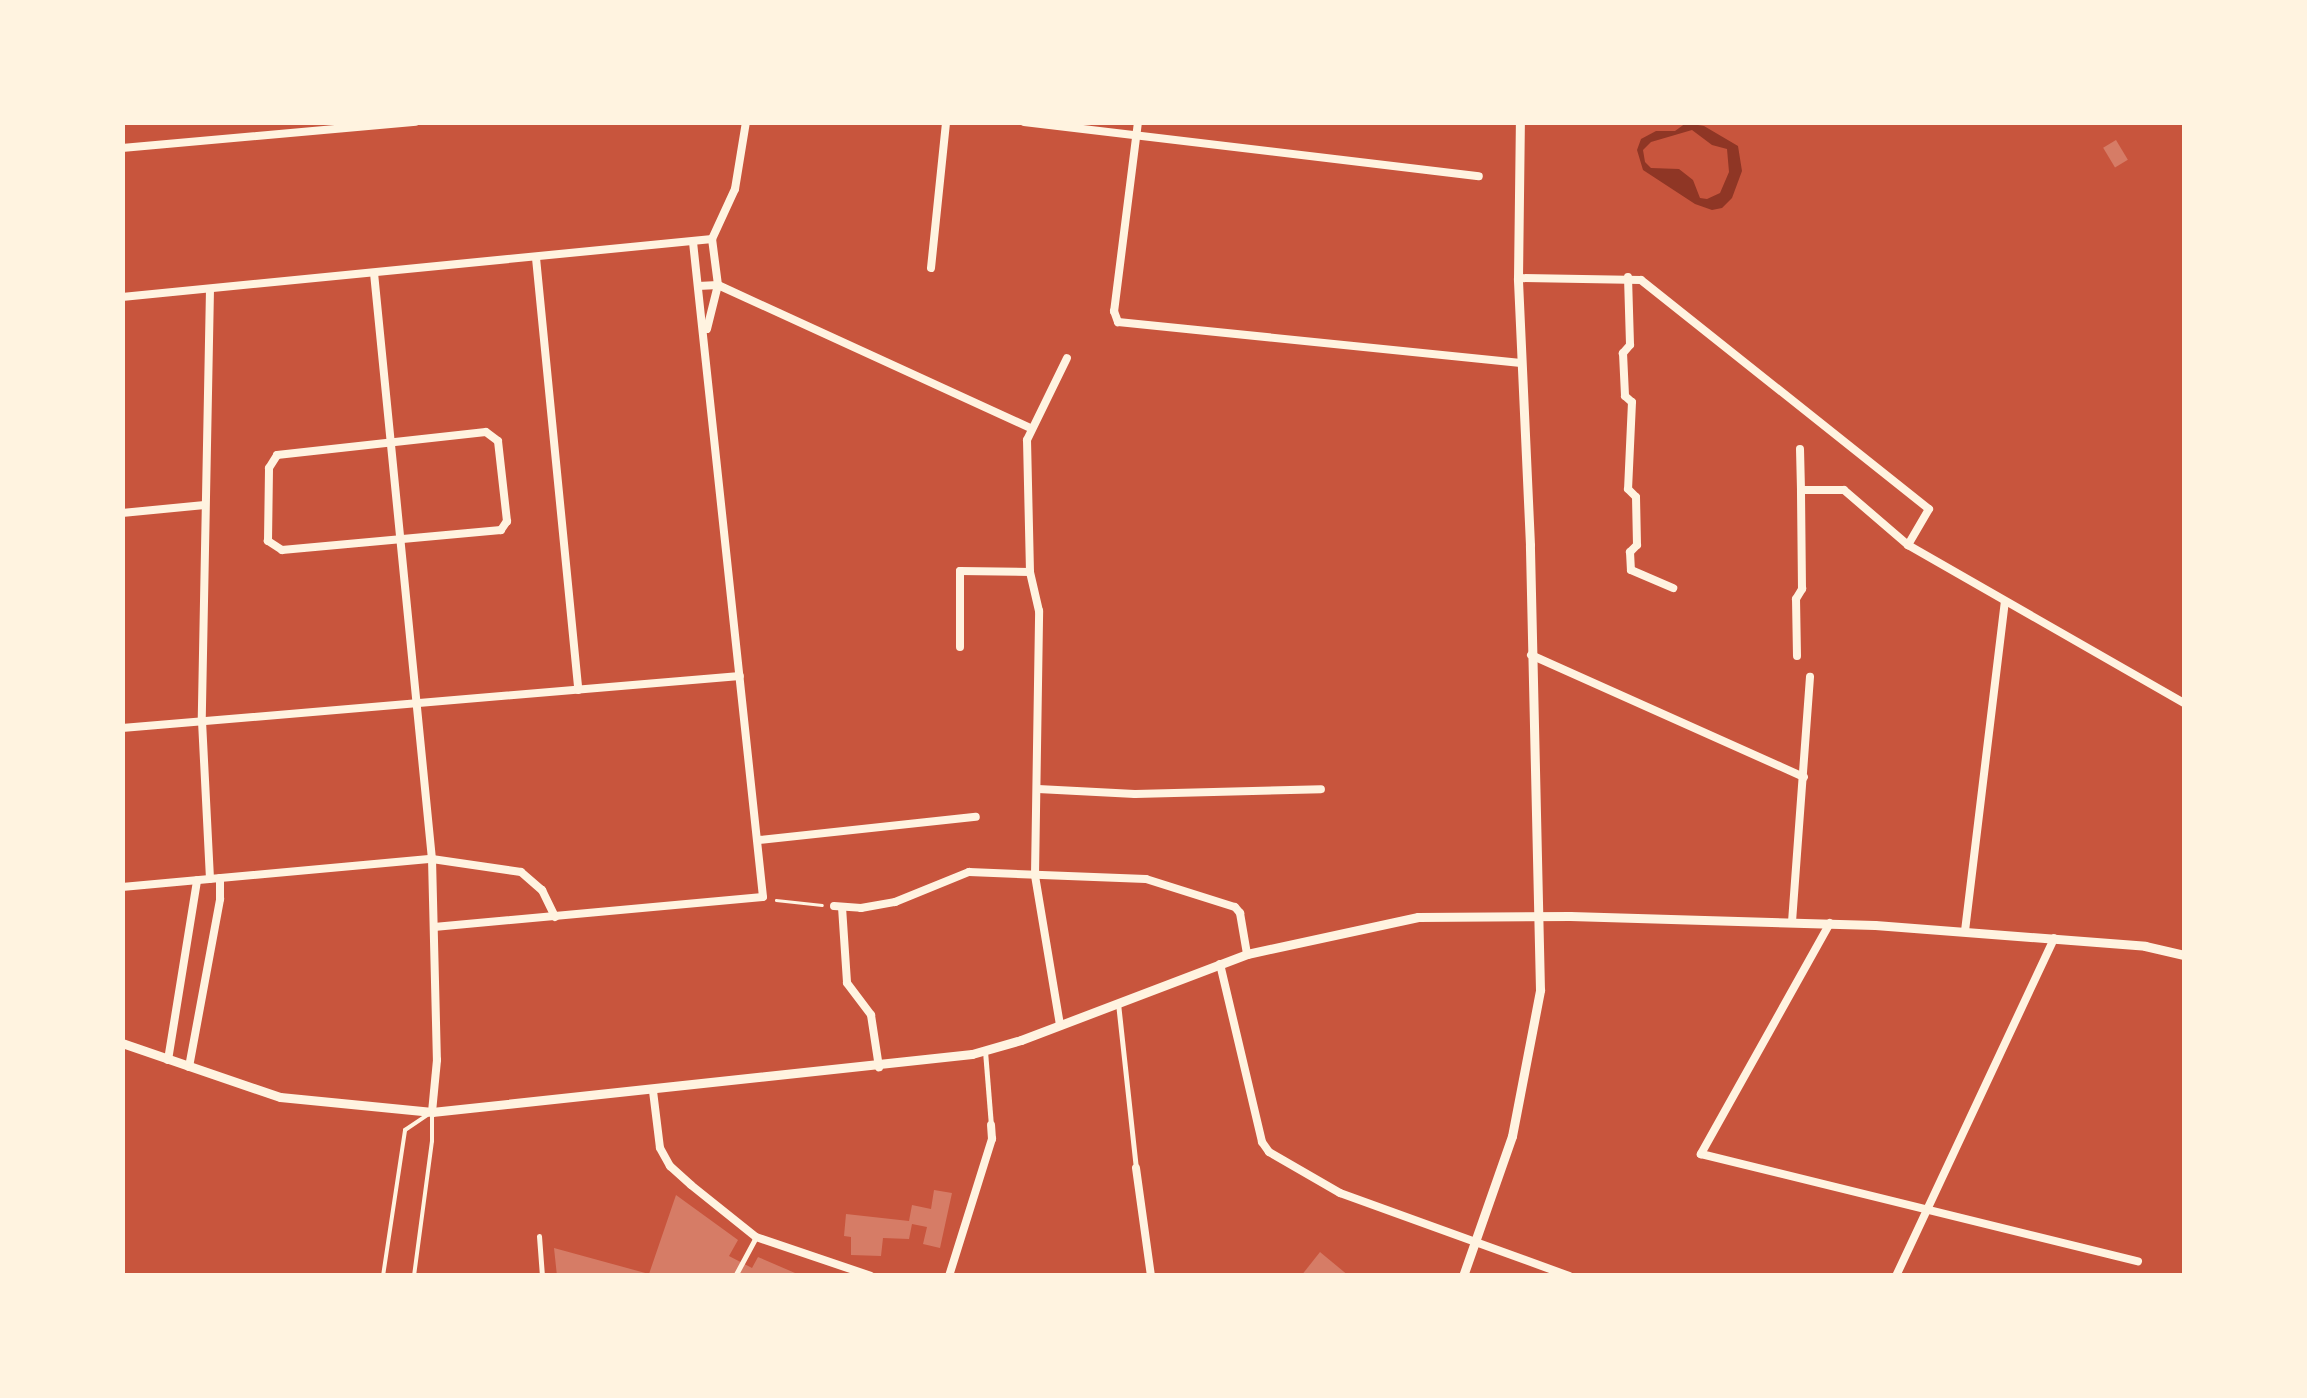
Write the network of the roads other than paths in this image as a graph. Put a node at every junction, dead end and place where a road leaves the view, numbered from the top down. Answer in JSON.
{"nodes":[{"id":1,"x":416,"y":122,"type":"edge"},
{"id":2,"x":746,"y":122,"type":"edge"},
{"id":3,"x":946,"y":122,"type":"edge"},
{"id":4,"x":1024,"y":122,"type":"edge"},
{"id":5,"x":1138,"y":122,"type":"edge"},
{"id":6,"x":1520,"y":122,"type":"edge"},
{"id":7,"x":1136,"y":134,"type":"junction"},
{"id":8,"x":122,"y":148,"type":"edge"},
{"id":9,"x":1479,"y":176,"type":"dead end"},
{"id":10,"x":712,"y":239,"type":"junction"},
{"id":11,"x":693,"y":242,"type":"junction"},
{"id":12,"x":536,"y":258,"type":"junction"},
{"id":13,"x":931,"y":268,"type":"dead end"},
{"id":14,"x":374,"y":273,"type":"junction"},
{"id":15,"x":1628,"y":277,"type":"junction"},
{"id":16,"x":1518,"y":278,"type":"junction"},
{"id":17,"x":718,"y":285,"type":"junction"},
{"id":18,"x":698,"y":286,"type":"junction"},
{"id":19,"x":210,"y":289,"type":"junction"},
{"id":20,"x":122,"y":298,"type":"edge"},
{"id":21,"x":706,"y":354,"type":"junction"},
{"id":22,"x":1067,"y":358,"type":"dead end"},
{"id":23,"x":1520,"y":363,"type":"junction"},
{"id":24,"x":1032,"y":429,"type":"junction"},
{"id":25,"x":390,"y":442,"type":"junction"},
{"id":26,"x":1800,"y":449,"type":"dead end"},
{"id":27,"x":1801,"y":490,"type":"junction"},
{"id":28,"x":205,"y":505,"type":"junction"},
{"id":29,"x":122,"y":513,"type":"edge"},
{"id":30,"x":400,"y":540,"type":"junction"},
{"id":31,"x":1908,"y":546,"type":"junction"},
{"id":32,"x":1030,"y":572,"type":"junction"},
{"id":33,"x":1673,"y":588,"type":"dead end"},
{"id":34,"x":2005,"y":602,"type":"junction"},
{"id":35,"x":960,"y":646,"type":"dead end"},
{"id":36,"x":1531,"y":654,"type":"junction"},
{"id":37,"x":1797,"y":656,"type":"dead end"},
{"id":38,"x":740,"y":676,"type":"junction"},
{"id":39,"x":1810,"y":678,"type":"dead end"},
{"id":40,"x":578,"y":690,"type":"junction"},
{"id":41,"x":2184,"y":702,"type":"edge"},
{"id":42,"x":417,"y":703,"type":"junction"},
{"id":43,"x":202,"y":721,"type":"junction"},
{"id":44,"x":122,"y":728,"type":"edge"},
{"id":45,"x":1804,"y":777,"type":"junction"},
{"id":46,"x":1038,"y":789,"type":"junction"},
{"id":47,"x":1321,"y":789,"type":"dead end"},
{"id":48,"x":976,"y":817,"type":"dead end"},
{"id":49,"x":759,"y":840,"type":"junction"},
{"id":50,"x":432,"y":859,"type":"junction"},
{"id":51,"x":1035,"y":875,"type":"junction"},
{"id":52,"x":215,"y":878,"type":"junction"},
{"id":53,"x":197,"y":880,"type":"junction"},
{"id":54,"x":122,"y":887,"type":"edge"},
{"id":55,"x":555,"y":917,"type":"junction"},
{"id":56,"x":1540,"y":917,"type":"junction"},
{"id":57,"x":1792,"y":922,"type":"junction"},
{"id":58,"x":1830,"y":923,"type":"junction"},
{"id":59,"x":434,"y":927,"type":"junction"},
{"id":60,"x":1965,"y":931,"type":"junction"},
{"id":61,"x":2054,"y":938,"type":"junction"},
{"id":62,"x":1247,"y":954,"type":"junction"},
{"id":63,"x":2184,"y":955,"type":"edge"},
{"id":64,"x":1220,"y":964,"type":"junction"},
{"id":65,"x":1118,"y":1003,"type":"junction"},
{"id":66,"x":1060,"y":1025,"type":"junction"},
{"id":67,"x":122,"y":1044,"type":"edge"},
{"id":68,"x":985,"y":1051,"type":"junction"},
{"id":69,"x":168,"y":1060,"type":"junction"},
{"id":70,"x":189,"y":1068,"type":"junction"},
{"id":71,"x":879,"y":1068,"type":"junction"},
{"id":72,"x":653,"y":1091,"type":"junction"},
{"id":73,"x":432,"y":1112,"type":"junction"},
{"id":74,"x":991,"y":1125,"type":"joint"},
{"id":75,"x":1136,"y":1168,"type":"joint"},
{"id":76,"x":1924,"y":1212,"type":"junction"},
{"id":77,"x":539,"y":1236,"type":"dead end"},
{"id":78,"x":756,"y":1237,"type":"junction"},
{"id":79,"x":1476,"y":1242,"type":"junction"},
{"id":80,"x":2138,"y":1261,"type":"dead end"},
{"id":81,"x":864,"y":1275,"type":"edge"},
{"id":82,"x":383,"y":1276,"type":"edge"},
{"id":83,"x":414,"y":1276,"type":"edge"},
{"id":84,"x":542,"y":1276,"type":"edge"},
{"id":85,"x":735,"y":1276,"type":"edge"},
{"id":86,"x":949,"y":1276,"type":"edge"},
{"id":87,"x":1151,"y":1276,"type":"edge"},
{"id":88,"x":1463,"y":1276,"type":"edge"},
{"id":89,"x":1569,"y":1276,"type":"edge"},
{"id":90,"x":1896,"y":1276,"type":"edge"}],
"edges":[{"from":1,"to":8,"type":"street"},
{"from":2,"to":10,"type":"street"},
{"from":3,"to":13,"type":"street"},
{"from":4,"to":7,"type":"street"},
{"from":5,"to":7,"type":"street"},
{"from":6,"to":16,"type":"street"},
{"from":7,"to":9,"type":"street"},
{"from":7,"to":23,"type":"street"},
{"from":10,"to":11,"type":"street"},
{"from":10,"to":17,"type":"street"},
{"from":11,"to":12,"type":"street"},
{"from":11,"to":18,"type":"street"},
{"from":12,"to":14,"type":"street"},
{"from":12,"to":40,"type":"street"},
{"from":14,"to":19,"type":"street"},
{"from":14,"to":25,"type":"street"},
{"from":15,"to":16,"type":"street"},
{"from":15,"to":31,"type":"street"},
{"from":15,"to":33,"type":"street"},
{"from":16,"to":23,"type":"street"},
{"from":17,"to":18,"type":"street"},
{"from":17,"to":21,"type":"street"},
{"from":17,"to":24,"type":"street"},
{"from":18,"to":21,"type":"street"},
{"from":19,"to":20,"type":"street"},
{"from":19,"to":28,"type":"street"},
{"from":21,"to":38,"type":"street"},
{"from":22,"to":24,"type":"street"},
{"from":23,"to":36,"type":"street"},
{"from":24,"to":32,"type":"street"},
{"from":25,"to":30,"type":"street"},
{"from":25,"to":30,"type":"street"},
{"from":25,"to":30,"type":"street"},
{"from":26,"to":27,"type":"street"},
{"from":27,"to":31,"type":"street"},
{"from":27,"to":37,"type":"street"},
{"from":28,"to":29,"type":"street"},
{"from":28,"to":43,"type":"street"},
{"from":30,"to":42,"type":"street"},
{"from":31,"to":34,"type":"street"},
{"from":32,"to":35,"type":"street"},
{"from":32,"to":46,"type":"street"},
{"from":34,"to":41,"type":"street"},
{"from":34,"to":60,"type":"street"},
{"from":36,"to":45,"type":"street"},
{"from":36,"to":56,"type":"street"},
{"from":38,"to":40,"type":"street"},
{"from":38,"to":49,"type":"street"},
{"from":39,"to":45,"type":"street"},
{"from":40,"to":42,"type":"street"},
{"from":42,"to":43,"type":"street"},
{"from":42,"to":50,"type":"street"},
{"from":43,"to":44,"type":"street"},
{"from":43,"to":52,"type":"street"},
{"from":45,"to":57,"type":"street"},
{"from":46,"to":47,"type":"street"},
{"from":46,"to":51,"type":"street"},
{"from":48,"to":49,"type":"street"},
{"from":49,"to":55,"type":"street"},
{"from":50,"to":52,"type":"street"},
{"from":50,"to":55,"type":"street"},
{"from":50,"to":59,"type":"street"},
{"from":51,"to":62,"type":"street"},
{"from":51,"to":66,"type":"street"},
{"from":51,"to":71,"type":"street"},
{"from":52,"to":53,"type":"street"},
{"from":52,"to":70,"type":"street"},
{"from":53,"to":54,"type":"street"},
{"from":53,"to":69,"type":"street"},
{"from":55,"to":59,"type":"street"},
{"from":56,"to":57,"type":"street"},
{"from":56,"to":62,"type":"street"},
{"from":56,"to":79,"type":"street"},
{"from":57,"to":58,"type":"street"},
{"from":58,"to":60,"type":"street"},
{"from":58,"to":76,"type":"street"},
{"from":59,"to":73,"type":"street"},
{"from":60,"to":61,"type":"street"},
{"from":61,"to":63,"type":"street"},
{"from":61,"to":76,"type":"street"},
{"from":62,"to":64,"type":"street"},
{"from":64,"to":65,"type":"street"},
{"from":64,"to":79,"type":"street"},
{"from":65,"to":66,"type":"street"},
{"from":65,"to":75,"type":"street"},
{"from":66,"to":68,"type":"street"},
{"from":67,"to":69,"type":"street"},
{"from":68,"to":71,"type":"street"},
{"from":68,"to":74,"type":"street"},
{"from":69,"to":70,"type":"street"},
{"from":70,"to":73,"type":"street"},
{"from":71,"to":72,"type":"street"},
{"from":72,"to":73,"type":"street"},
{"from":72,"to":78,"type":"street"},
{"from":73,"to":82,"type":"lane"},
{"from":73,"to":83,"type":"lane"},
{"from":74,"to":86,"type":"street"},
{"from":75,"to":87,"type":"street"},
{"from":76,"to":80,"type":"street"},
{"from":76,"to":90,"type":"street"},
{"from":77,"to":84,"type":"street"},
{"from":78,"to":81,"type":"street"},
{"from":78,"to":85,"type":"street"},
{"from":79,"to":88,"type":"street"},
{"from":79,"to":89,"type":"street"}]}
